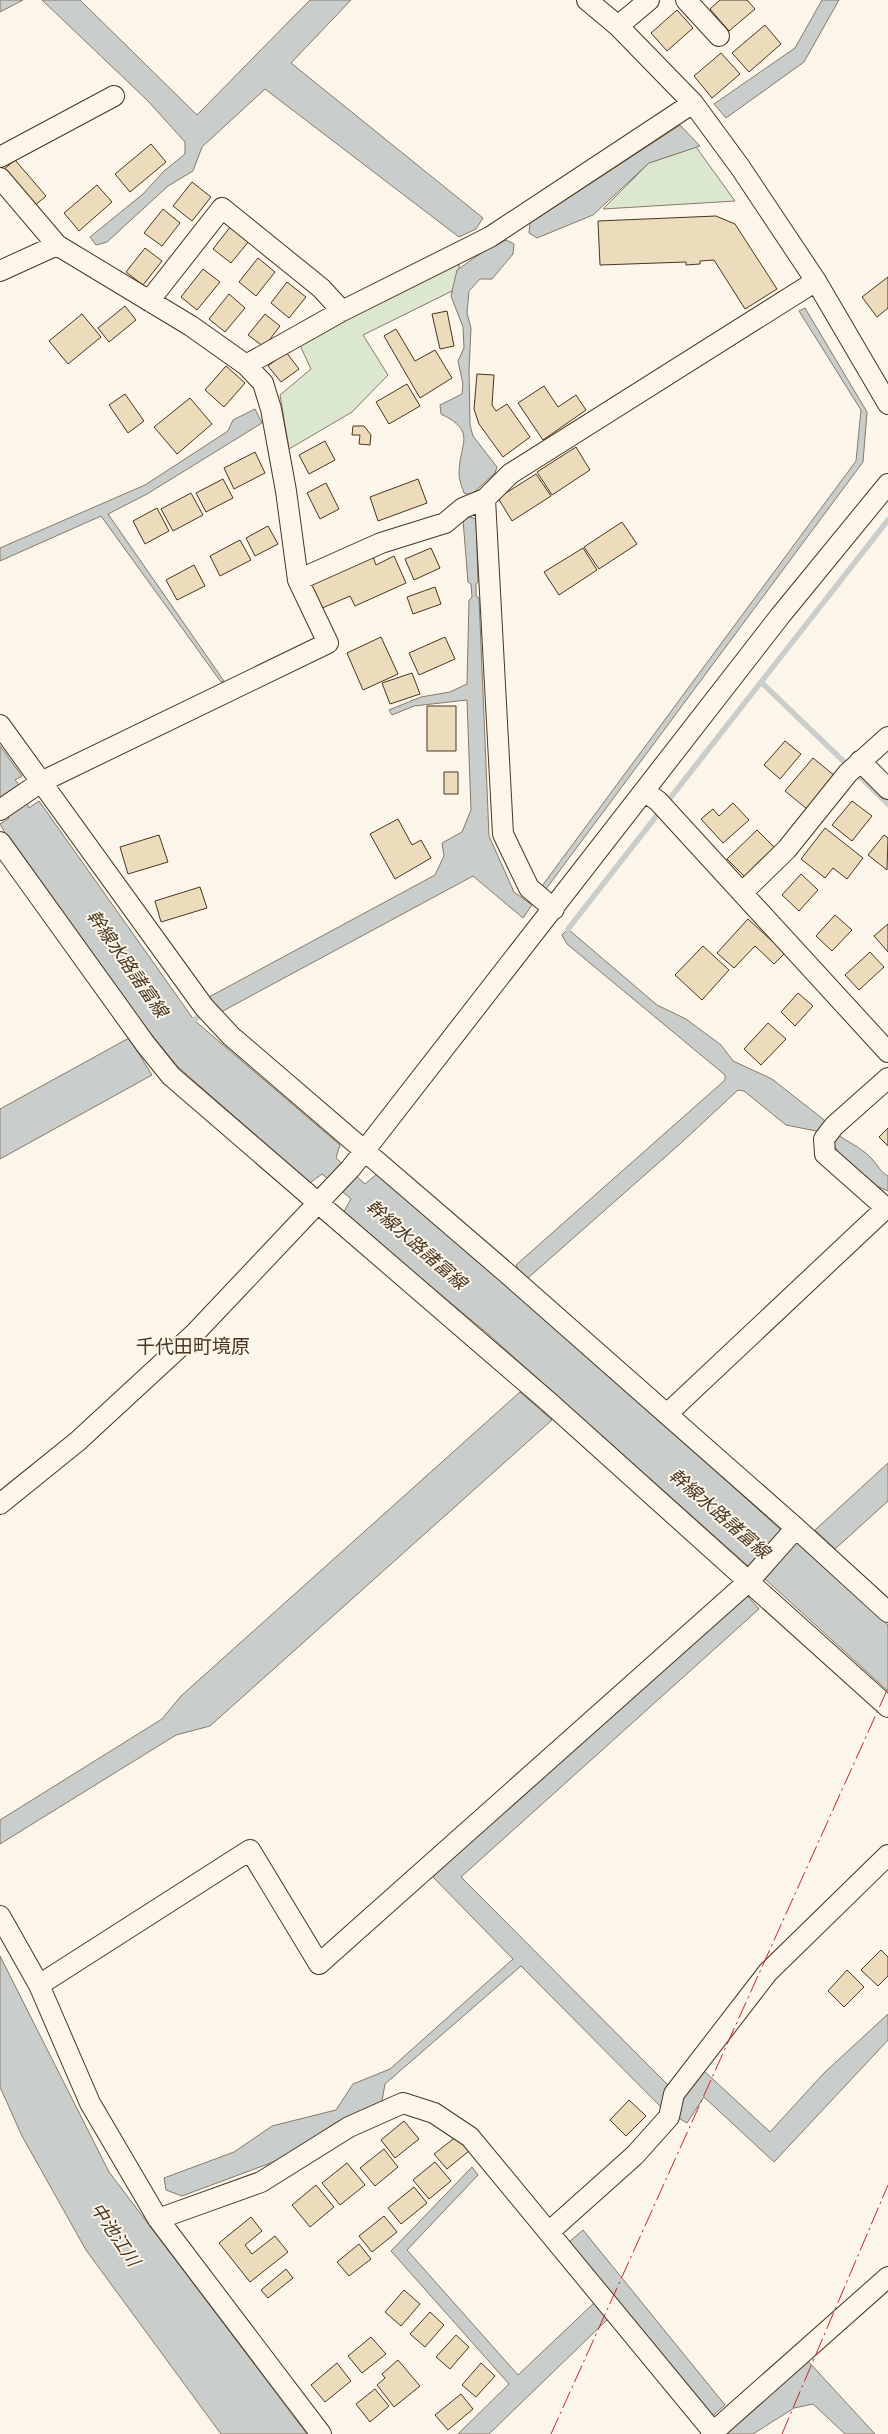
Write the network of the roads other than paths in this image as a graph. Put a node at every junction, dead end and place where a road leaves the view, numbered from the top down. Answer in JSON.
{"nodes":[{"id":1,"x":587,"y":0,"type":"edge"},
{"id":2,"x":649,"y":0,"type":"edge"},
{"id":3,"x":686,"y":0,"type":"edge"},
{"id":4,"x":618,"y":26,"type":"junction"},
{"id":5,"x":719,"y":36,"type":"dead end"},
{"id":6,"x":114,"y":96,"type":"dead end"},
{"id":7,"x":693,"y":103,"type":"junction"},
{"id":8,"x":0,"y":156,"type":"edge"},
{"id":9,"x":0,"y":178,"type":"edge"},
{"id":10,"x":57,"y":245,"type":"junction"},
{"id":11,"x":0,"y":272,"type":"edge"},
{"id":12,"x":816,"y":281,"type":"junction"},
{"id":13,"x":149,"y":301,"type":"junction"},
{"id":14,"x":342,"y":310,"type":"junction"},
{"id":15,"x":246,"y":365,"type":"junction"},
{"id":16,"x":888,"y":404,"type":"edge"},
{"id":17,"x":888,"y":484,"type":"edge"},
{"id":18,"x":485,"y":499,"type":"junction"},
{"id":19,"x":298,"y":580,"type":"junction"},
{"id":20,"x":0,"y":725,"type":"edge"},
{"id":21,"x":888,"y":737,"type":"edge"},
{"id":22,"x":854,"y":767,"type":"junction"},
{"id":23,"x":36,"y":785,"type":"junction"},
{"id":24,"x":888,"y":789,"type":"edge"},
{"id":25,"x":645,"y":792,"type":"junction"},
{"id":26,"x":0,"y":810,"type":"edge"},
{"id":27,"x":0,"y":842,"type":"edge"},
{"id":28,"x":743,"y":892,"type":"junction"},
{"id":29,"x":554,"y":909,"type":"junction"},
{"id":30,"x":888,"y":1052,"type":"edge"},
{"id":31,"x":888,"y":1078,"type":"edge"},
{"id":32,"x":366,"y":1150,"type":"junction"},
{"id":33,"x":319,"y":1203,"type":"junction"},
{"id":34,"x":667,"y":1414,"type":"junction"},
{"id":35,"x":0,"y":1504,"type":"edge"},
{"id":36,"x":796,"y":1528,"type":"junction"},
{"id":37,"x":749,"y":1581,"type":"junction"},
{"id":38,"x":888,"y":1612,"type":"edge"},
{"id":39,"x":888,"y":1708,"type":"edge"},
{"id":40,"x":888,"y":1855,"type":"edge"},
{"id":41,"x":0,"y":1916,"type":"edge"},
{"id":42,"x":39,"y":1985,"type":"junction"},
{"id":43,"x":158,"y":2219,"type":"junction"},
{"id":44,"x":550,"y":2231,"type":"junction"},
{"id":45,"x":888,"y":2277,"type":"edge"},
{"id":46,"x":718,"y":2428,"type":"edge"},
{"id":47,"x":321,"y":2434,"type":"edge"}],
"edges":[{"from":1,"to":4,"type":"street"},
{"from":2,"to":4,"type":"street"},
{"from":3,"to":5,"type":"street"},
{"from":4,"to":7,"type":"street"},
{"from":6,"to":8,"type":"street"},
{"from":7,"to":12,"type":"street"},
{"from":7,"to":14,"type":"street"},
{"from":9,"to":10,"type":"street"},
{"from":10,"to":11,"type":"street"},
{"from":10,"to":13,"type":"street"},
{"from":12,"to":16,"type":"street"},
{"from":12,"to":18,"type":"street"},
{"from":13,"to":14,"type":"street"},
{"from":13,"to":15,"type":"street"},
{"from":14,"to":15,"type":"street"},
{"from":15,"to":19,"type":"street"},
{"from":17,"to":25,"type":"street"},
{"from":18,"to":19,"type":"street"},
{"from":18,"to":29,"type":"street"},
{"from":19,"to":23,"type":"street"},
{"from":20,"to":23,"type":"street"},
{"from":21,"to":22,"type":"street"},
{"from":22,"to":24,"type":"street"},
{"from":22,"to":28,"type":"street"},
{"from":23,"to":26,"type":"street"},
{"from":23,"to":32,"type":"street"},
{"from":25,"to":28,"type":"street"},
{"from":25,"to":29,"type":"street"},
{"from":27,"to":33,"type":"street"},
{"from":28,"to":30,"type":"street"},
{"from":29,"to":32,"type":"street"},
{"from":31,"to":34,"type":"street"},
{"from":32,"to":33,"type":"street"},
{"from":32,"to":34,"type":"street"},
{"from":33,"to":35,"type":"street"},
{"from":33,"to":37,"type":"street"},
{"from":34,"to":36,"type":"street"},
{"from":36,"to":37,"type":"street"},
{"from":36,"to":38,"type":"street"},
{"from":37,"to":39,"type":"street"},
{"from":37,"to":42,"type":"street"},
{"from":40,"to":44,"type":"street"},
{"from":41,"to":42,"type":"street"},
{"from":42,"to":43,"type":"street"},
{"from":43,"to":44,"type":"street"},
{"from":43,"to":47,"type":"street"},
{"from":44,"to":46,"type":"street"},
{"from":45,"to":46,"type":"street"}]}
